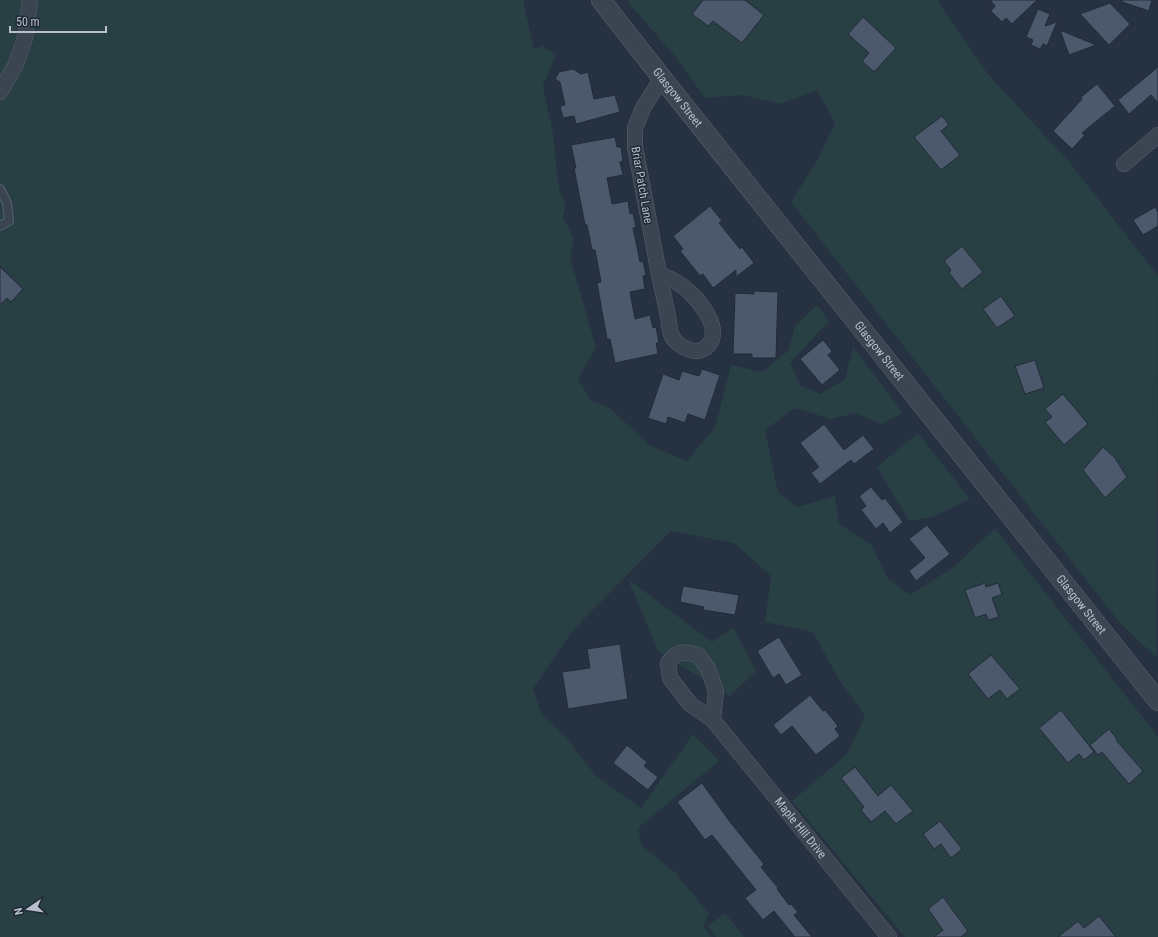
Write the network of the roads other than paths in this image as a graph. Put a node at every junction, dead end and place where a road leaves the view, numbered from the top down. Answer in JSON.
{"nodes":[{"id":1,"x":30,"y":0,"type":"edge"},
{"id":2,"x":605,"y":2,"type":"edge"},
{"id":3,"x":662,"y":78,"type":"junction"},
{"id":4,"x":0,"y":92,"type":"edge"},
{"id":5,"x":1158,"y":136,"type":"edge"},
{"id":6,"x":1124,"y":164,"type":"dead end"},
{"id":7,"x":0,"y":189,"type":"edge"},
{"id":8,"x":0,"y":226,"type":"edge"},
{"id":9,"x":659,"y":274,"type":"junction"},
{"id":10,"x":1158,"y":701,"type":"edge"},
{"id":11,"x":712,"y":720,"type":"dead end"},
{"id":12,"x":889,"y":937,"type":"edge"}],
"edges":[{"from":1,"to":4,"type":"street"},
{"from":2,"to":3,"type":"street","name":"Glasgow Street"},
{"from":3,"to":9,"type":"street","name":"Briar Patch Lane"},
{"from":3,"to":10,"type":"street","name":"Glasgow Street"},
{"from":5,"to":6,"type":"street"},
{"from":7,"to":8,"type":"lane"},
{"from":9,"to":9,"type":"street","name":"Briar Patch Lane"},
{"from":11,"to":12,"type":"street","name":"Maple Hill Drive"}]}
